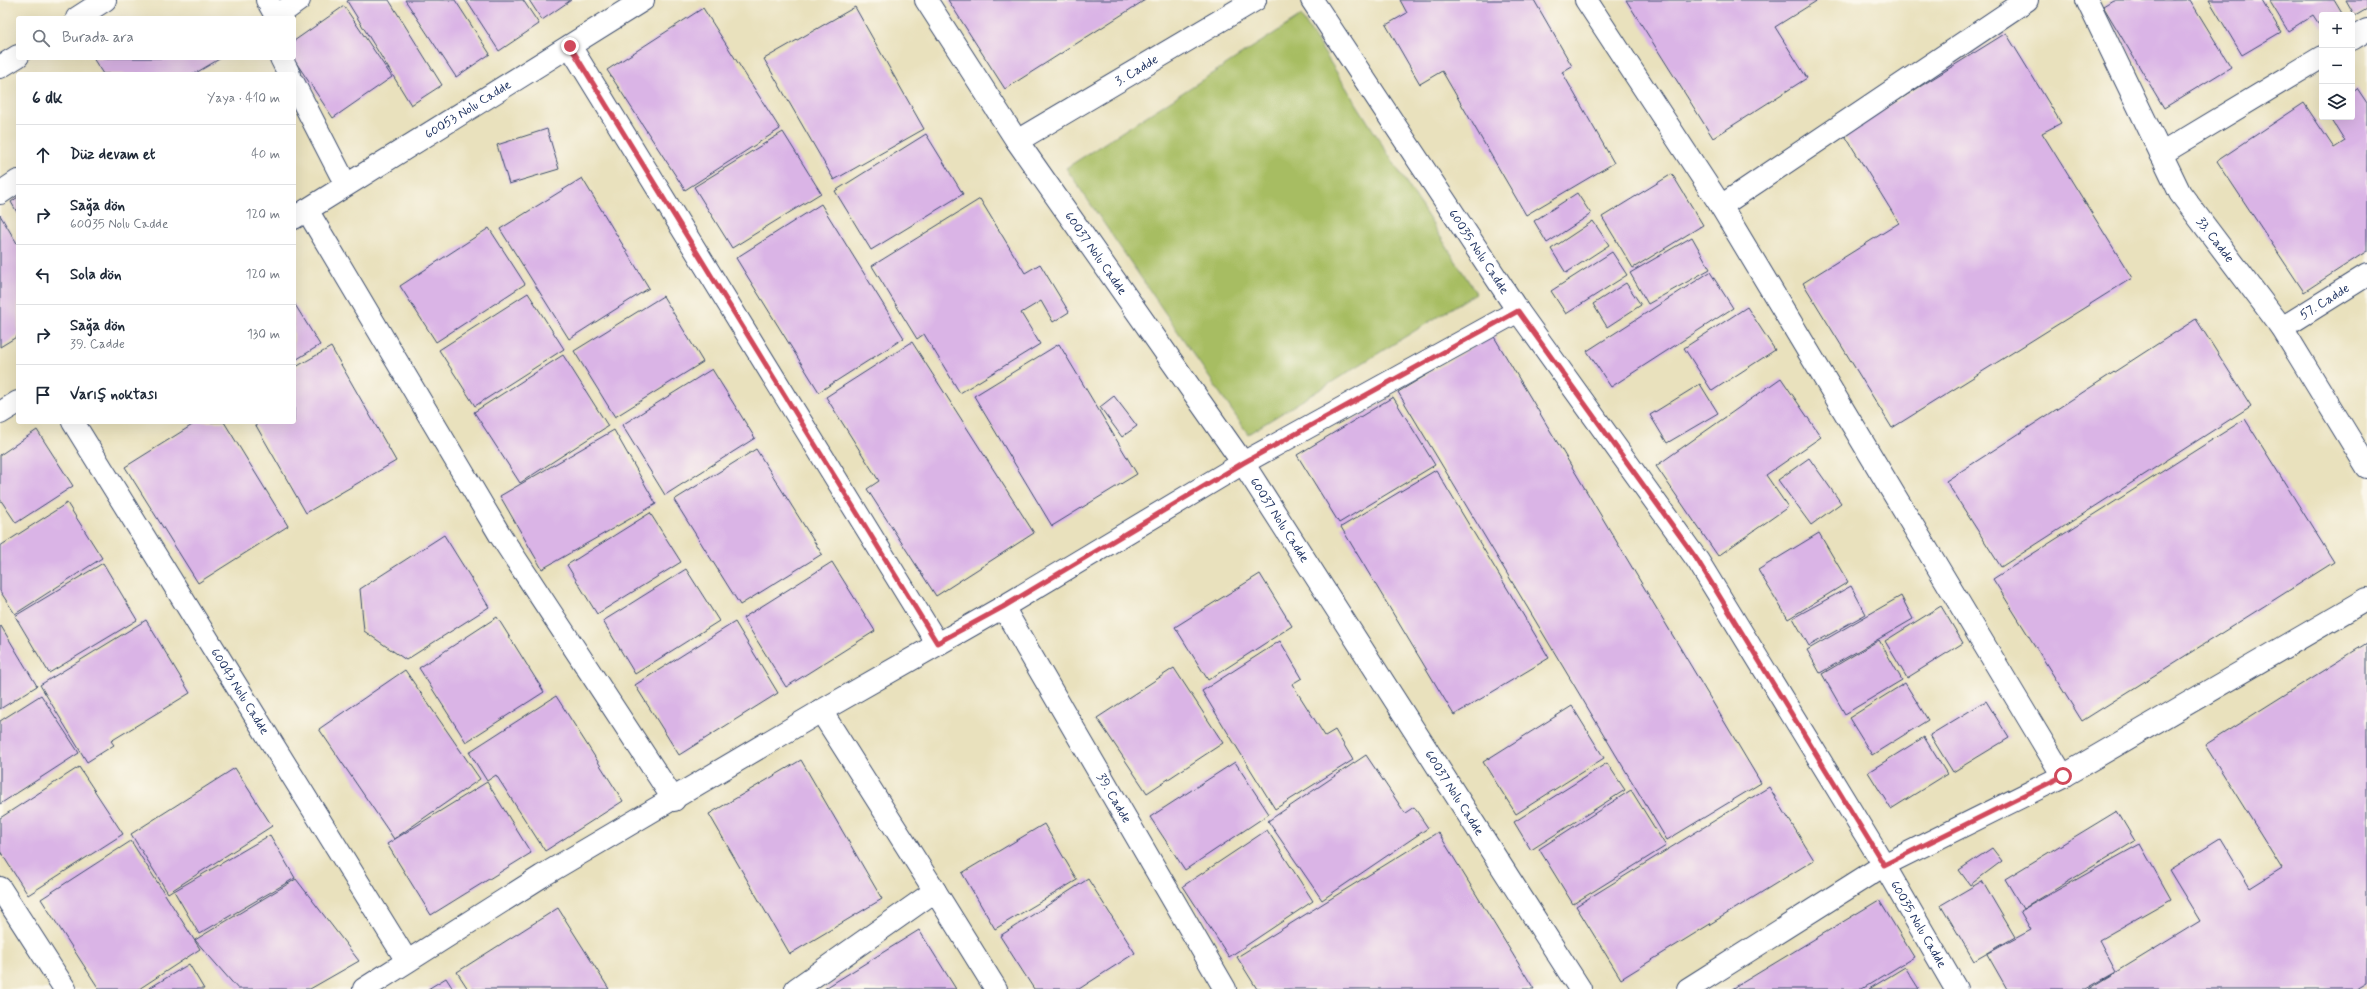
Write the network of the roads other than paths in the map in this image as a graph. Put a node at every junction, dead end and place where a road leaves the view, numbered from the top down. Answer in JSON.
{"nodes":[{"id":1,"x":105,"y":0,"type":"edge"},
{"id":2,"x":299,"y":0,"type":"edge"},
{"id":3,"x":643,"y":0,"type":"edge"},
{"id":4,"x":926,"y":0,"type":"edge"},
{"id":5,"x":1255,"y":0,"type":"edge"},
{"id":6,"x":1312,"y":0,"type":"edge"},
{"id":7,"x":1586,"y":0,"type":"edge"},
{"id":8,"x":2027,"y":0,"type":"edge"},
{"id":9,"x":2087,"y":0,"type":"edge"},
{"id":10,"x":274,"y":12,"type":"edge"},
{"id":11,"x":80,"y":16,"type":"edge"},
{"id":12,"x":2367,"y":30,"type":"edge"},
{"id":13,"x":2355,"y":37,"type":"edge"},
{"id":14,"x":570,"y":46,"type":"junction"},
{"id":15,"x":16,"y":57,"type":"edge"},
{"id":16,"x":2319,"y":59,"type":"edge"},
{"id":17,"x":282,"y":60,"type":"edge"},
{"id":18,"x":0,"y":67,"type":"edge"},
{"id":19,"x":288,"y":72,"type":"edge"},
{"id":20,"x":296,"y":88,"type":"edge"},
{"id":21,"x":1017,"y":141,"type":"junction"},
{"id":22,"x":2161,"y":154,"type":"junction"},
{"id":23,"x":16,"y":182,"type":"edge"},
{"id":24,"x":346,"y":185,"type":"junction"},
{"id":25,"x":0,"y":193,"type":"edge"},
{"id":26,"x":1721,"y":206,"type":"junction"},
{"id":27,"x":300,"y":214,"type":"edge"},
{"id":28,"x":2367,"y":275,"type":"edge"},
{"id":29,"x":1518,"y":311,"type":"junction"},
{"id":30,"x":2282,"y":328,"type":"junction"},
{"id":31,"x":16,"y":403,"type":"edge"},
{"id":32,"x":0,"y":413,"type":"edge"},
{"id":33,"x":74,"y":424,"type":"edge"},
{"id":34,"x":1243,"y":463,"type":"junction"},
{"id":35,"x":2367,"y":467,"type":"edge"},
{"id":36,"x":2367,"y":598,"type":"edge"},
{"id":37,"x":1003,"y":607,"type":"junction"},
{"id":38,"x":937,"y":643,"type":"junction"},
{"id":39,"x":821,"y":711,"type":"junction"},
{"id":40,"x":2063,"y":776,"type":"junction"},
{"id":41,"x":674,"y":800,"type":"junction"},
{"id":42,"x":1884,"y":865,"type":"junction"},
{"id":43,"x":0,"y":888,"type":"edge"},
{"id":44,"x":935,"y":891,"type":"junction"},
{"id":45,"x":407,"y":961,"type":"junction"},
{"id":46,"x":65,"y":989,"type":"edge"},
{"id":47,"x":364,"y":989,"type":"edge"},
{"id":48,"x":797,"y":989,"type":"edge"},
{"id":49,"x":996,"y":989,"type":"edge"},
{"id":50,"x":1225,"y":989,"type":"edge"},
{"id":51,"x":1580,"y":989,"type":"edge"},
{"id":52,"x":1688,"y":989,"type":"edge"},
{"id":53,"x":1956,"y":989,"type":"edge"}],
"edges":[{"from":1,"to":11,"type":"street"},
{"from":2,"to":10,"type":"street"},
{"from":3,"to":14,"type":"street","name":"60053 Nolu Cadde"},
{"from":4,"to":21,"type":"street","name":"60037 Nolu Cadde"},
{"from":5,"to":21,"type":"street","name":"3. Cadde"},
{"from":6,"to":29,"type":"street","name":"60035 Nolu Cadde"},
{"from":7,"to":26,"type":"street"},
{"from":8,"to":26,"type":"street"},
{"from":9,"to":22,"type":"street","name":"33. Cadde"},
{"from":12,"to":13,"type":"street"},
{"from":14,"to":24,"type":"street","name":"60053 Nolu Cadde"},
{"from":14,"to":38,"type":"street"},
{"from":15,"to":18,"type":"street"},
{"from":16,"to":22,"type":"street"},
{"from":17,"to":19,"type":"street"},
{"from":20,"to":24,"type":"street"},
{"from":21,"to":34,"type":"street","name":"60037 Nolu Cadde"},
{"from":22,"to":30,"type":"street","name":"33. Cadde"},
{"from":23,"to":25,"type":"street"},
{"from":24,"to":27,"type":"street","name":"60053 Nolu Cadde"},
{"from":26,"to":40,"type":"street"},
{"from":27,"to":41,"type":"street"},
{"from":28,"to":30,"type":"street","name":"57. Cadde"},
{"from":29,"to":34,"type":"street"},
{"from":29,"to":42,"type":"street","name":"60035 Nolu Cadde"},
{"from":30,"to":35,"type":"street","name":"33. Cadde"},
{"from":31,"to":32,"type":"street"},
{"from":33,"to":45,"type":"street","name":"60043 Nolu Cadde"},
{"from":34,"to":37,"type":"street"},
{"from":34,"to":51,"type":"street","name":"60037 Nolu Cadde"},
{"from":36,"to":40,"type":"street"},
{"from":37,"to":38,"type":"street"},
{"from":37,"to":50,"type":"street","name":"39. Cadde"},
{"from":38,"to":39,"type":"street"},
{"from":39,"to":41,"type":"street"},
{"from":39,"to":44,"type":"street"},
{"from":40,"to":42,"type":"street"},
{"from":41,"to":45,"type":"street"},
{"from":42,"to":52,"type":"street"},
{"from":42,"to":53,"type":"street","name":"60035 Nolu Cadde"},
{"from":43,"to":46,"type":"street"},
{"from":44,"to":48,"type":"street"},
{"from":44,"to":49,"type":"street"},
{"from":45,"to":47,"type":"street"}]}
